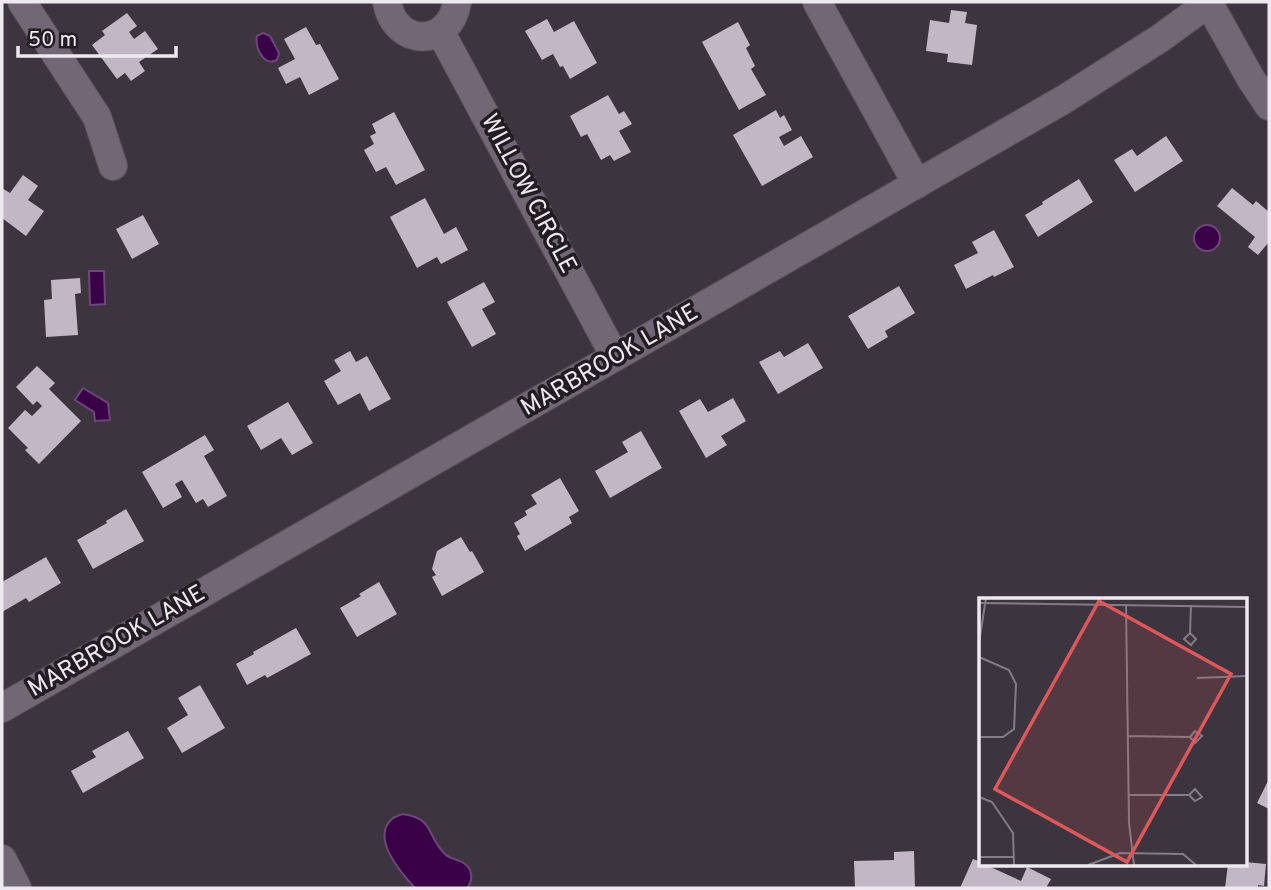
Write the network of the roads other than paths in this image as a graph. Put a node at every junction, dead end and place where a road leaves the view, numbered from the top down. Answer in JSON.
{"nodes":[{"id":1,"x":22,"y":2,"type":"edge"},
{"id":2,"x":387,"y":2,"type":"edge"},
{"id":3,"x":457,"y":2,"type":"edge"},
{"id":4,"x":817,"y":2,"type":"edge"},
{"id":5,"x":1209,"y":2,"type":"edge"},
{"id":6,"x":440,"y":32,"type":"junction"},
{"id":7,"x":1269,"y":107,"type":"edge"},
{"id":8,"x":113,"y":166,"type":"dead end"},
{"id":9,"x":917,"y":184,"type":"junction"},
{"id":10,"x":615,"y":358,"type":"junction"},
{"id":11,"x":2,"y":708,"type":"edge"},
{"id":12,"x":2,"y":859,"type":"edge"},
{"id":13,"x":18,"y":888,"type":"edge"}],
"edges":[{"from":1,"to":8,"type":"street"},
{"from":2,"to":6,"type":"street"},
{"from":3,"to":6,"type":"street"},
{"from":4,"to":9,"type":"street"},
{"from":5,"to":7,"type":"street"},
{"from":5,"to":9,"type":"street","name":"MARBROOK LANE"},
{"from":6,"to":10,"type":"street","name":"WILLOW CIRCLE"},
{"from":9,"to":10,"type":"street","name":"MARBROOK LANE"},
{"from":10,"to":11,"type":"street","name":"MARBROOK LANE"},
{"from":12,"to":13,"type":"street"}]}
